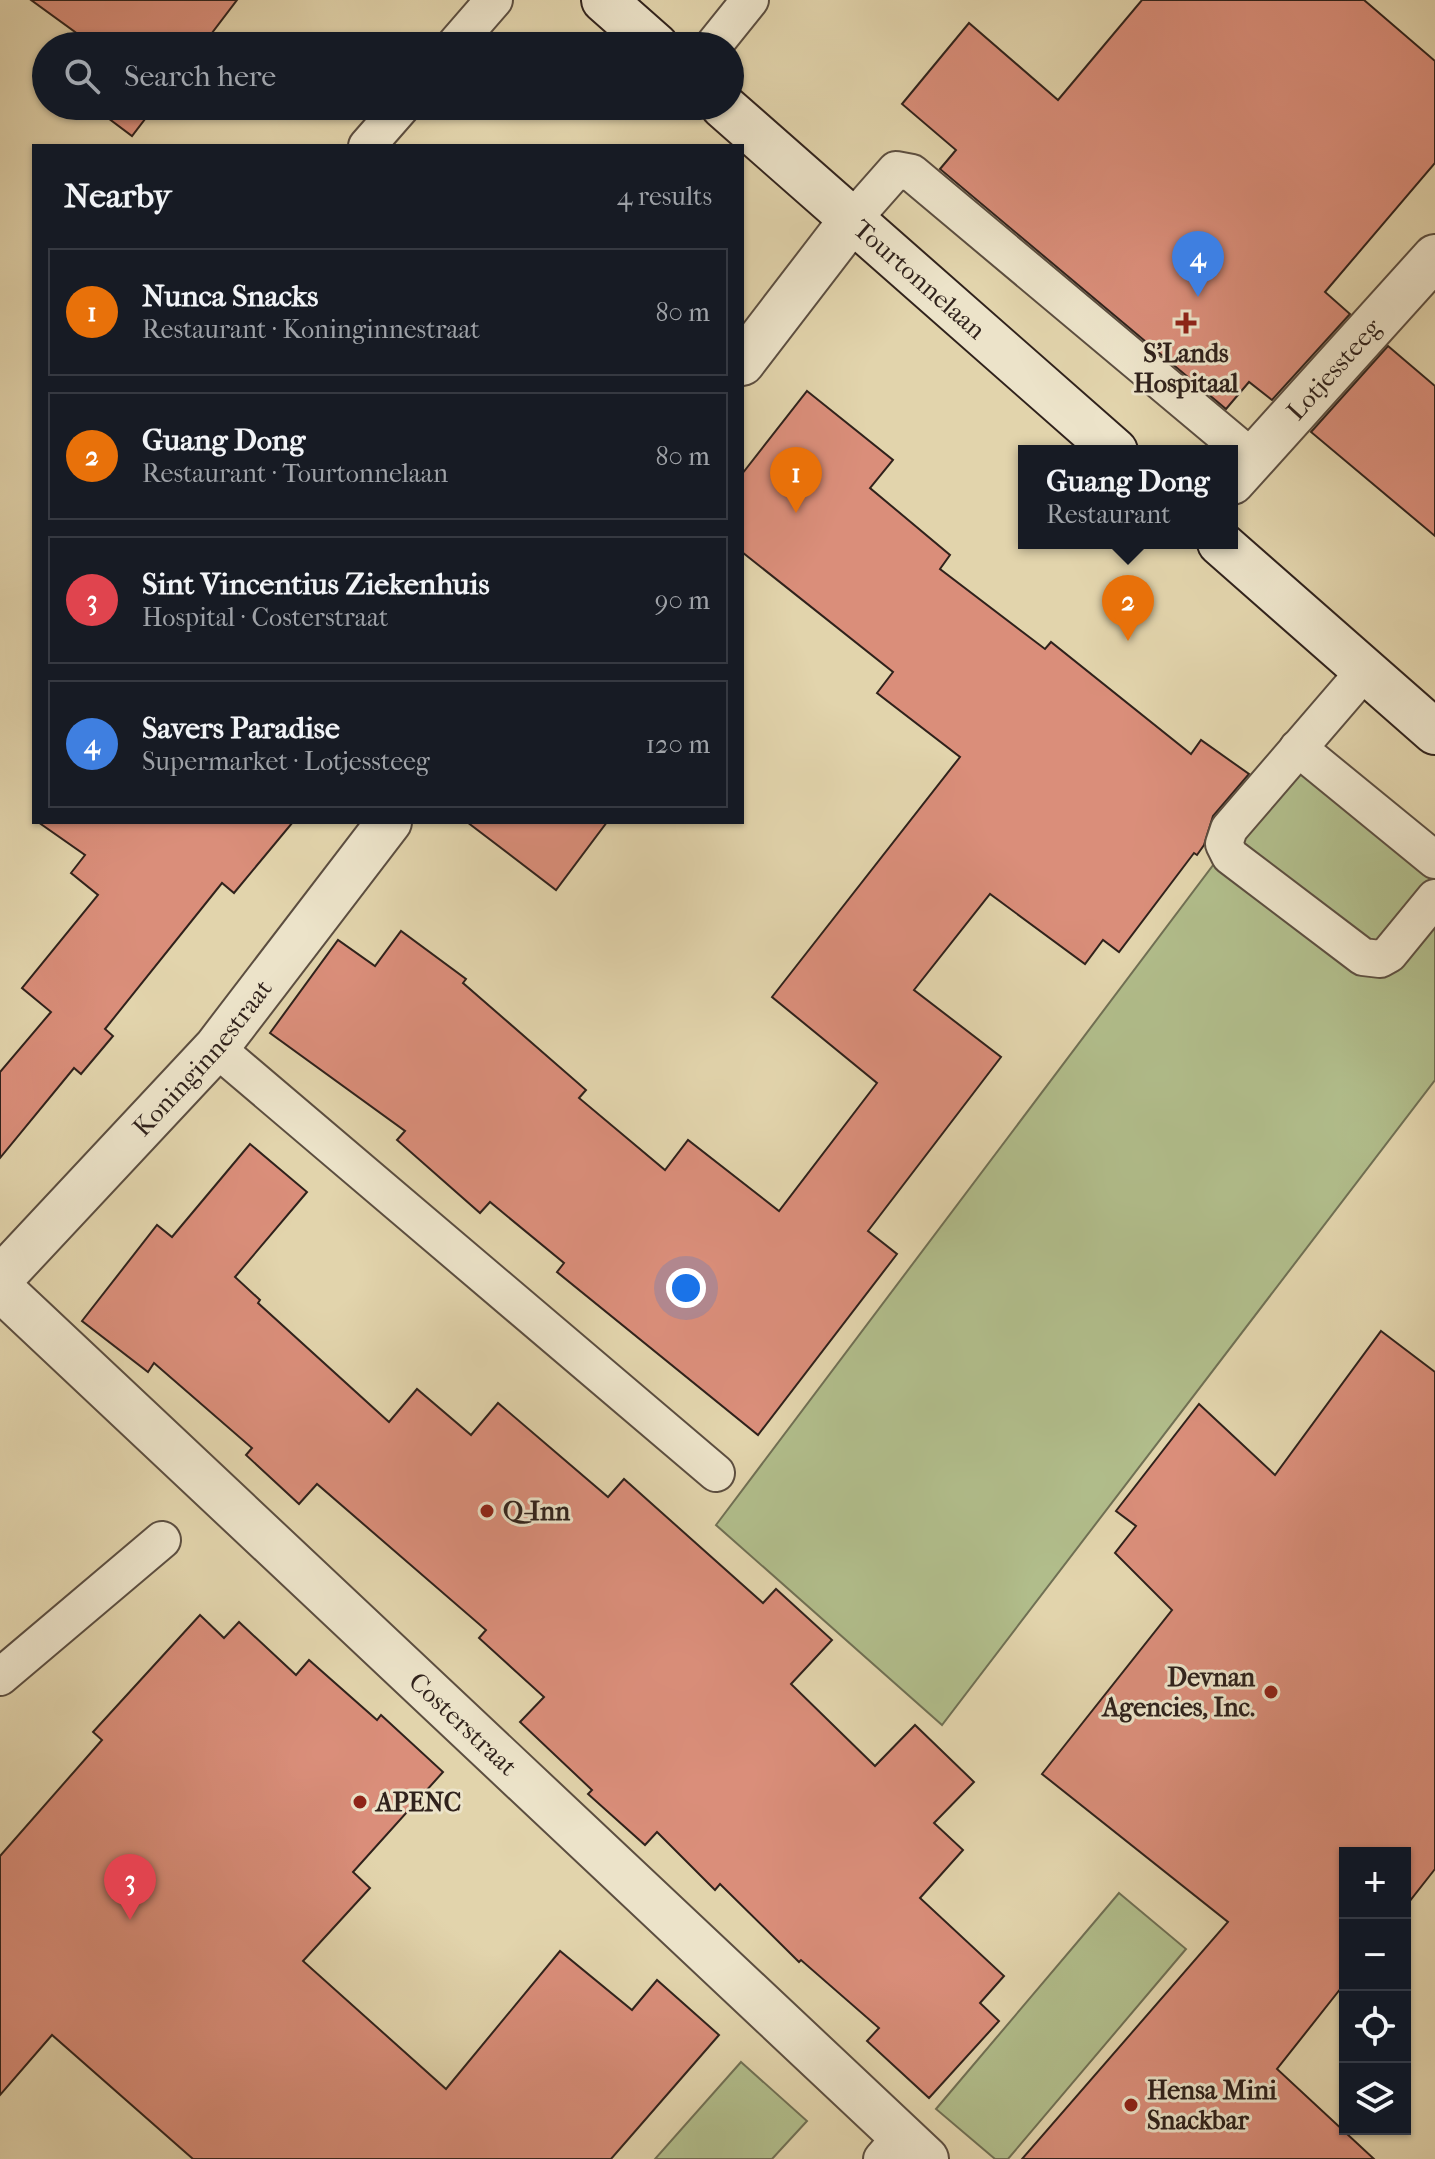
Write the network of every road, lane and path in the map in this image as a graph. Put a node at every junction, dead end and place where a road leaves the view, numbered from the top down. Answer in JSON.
{"nodes":[{"id":1,"x":494,"y":0,"type":"edge"},
{"id":2,"x":604,"y":0,"type":"edge"},
{"id":3,"x":750,"y":0,"type":"edge"},
{"id":4,"x":466,"y":32,"type":"edge"},
{"id":5,"x":640,"y":32,"type":"edge"},
{"id":6,"x":724,"y":32,"type":"edge"},
{"id":7,"x":390,"y":120,"type":"edge"},
{"id":8,"x":739,"y":120,"type":"edge"},
{"id":9,"x":369,"y":144,"type":"edge"},
{"id":10,"x":851,"y":221,"type":"junction"},
{"id":11,"x":1435,"y":257,"type":"edge"},
{"id":12,"x":744,"y":360,"type":"edge"},
{"id":13,"x":1108,"y":445,"type":"edge"},
{"id":14,"x":1214,"y":445,"type":"edge"},
{"id":15,"x":1242,"y":470,"type":"edge"},
{"id":16,"x":1227,"y":549,"type":"edge"},
{"id":17,"x":1365,"y":671,"type":"junction"},
{"id":18,"x":1435,"y":732,"type":"edge"},
{"id":19,"x":1298,"y":748,"type":"junction"},
{"id":20,"x":387,"y":824,"type":"edge"},
{"id":21,"x":1435,"y":860,"type":"edge"},
{"id":22,"x":1435,"y":898,"type":"edge"},
{"id":23,"x":216,"y":1048,"type":"junction"},
{"id":24,"x":0,"y":1279,"type":"edge"},
{"id":25,"x":0,"y":1288,"type":"edge"},
{"id":26,"x":716,"y":1473,"type":"dead end"},
{"id":27,"x":162,"y":1540,"type":"dead end"},
{"id":28,"x":0,"y":1677,"type":"edge"},
{"id":29,"x":903,"y":2152,"type":"edge"}],
"edges":[{"from":1,"to":4,"type":"lane"},
{"from":2,"to":5,"type":"street"},
{"from":3,"to":6,"type":"lane"},
{"from":7,"to":9,"type":"lane"},
{"from":8,"to":10,"type":"street","name":"Tourtonnelaan"},
{"from":10,"to":12,"type":"street"},
{"from":10,"to":13,"type":"street","name":"Tourtonnelaan"},
{"from":10,"to":14,"type":"lane"},
{"from":11,"to":15,"type":"street","name":"Lotjessteeg"},
{"from":16,"to":17,"type":"street"},
{"from":17,"to":18,"type":"street"},
{"from":17,"to":19,"type":"lane"},
{"from":19,"to":21,"type":"lane"},
{"from":19,"to":22,"type":"lane"},
{"from":20,"to":23,"type":"street","name":"Koninginnestraat"},
{"from":23,"to":24,"type":"street","name":"Koninginnestraat"},
{"from":23,"to":26,"type":"lane"},
{"from":25,"to":29,"type":"street","name":"Costerstraat"},
{"from":27,"to":28,"type":"lane"}]}
